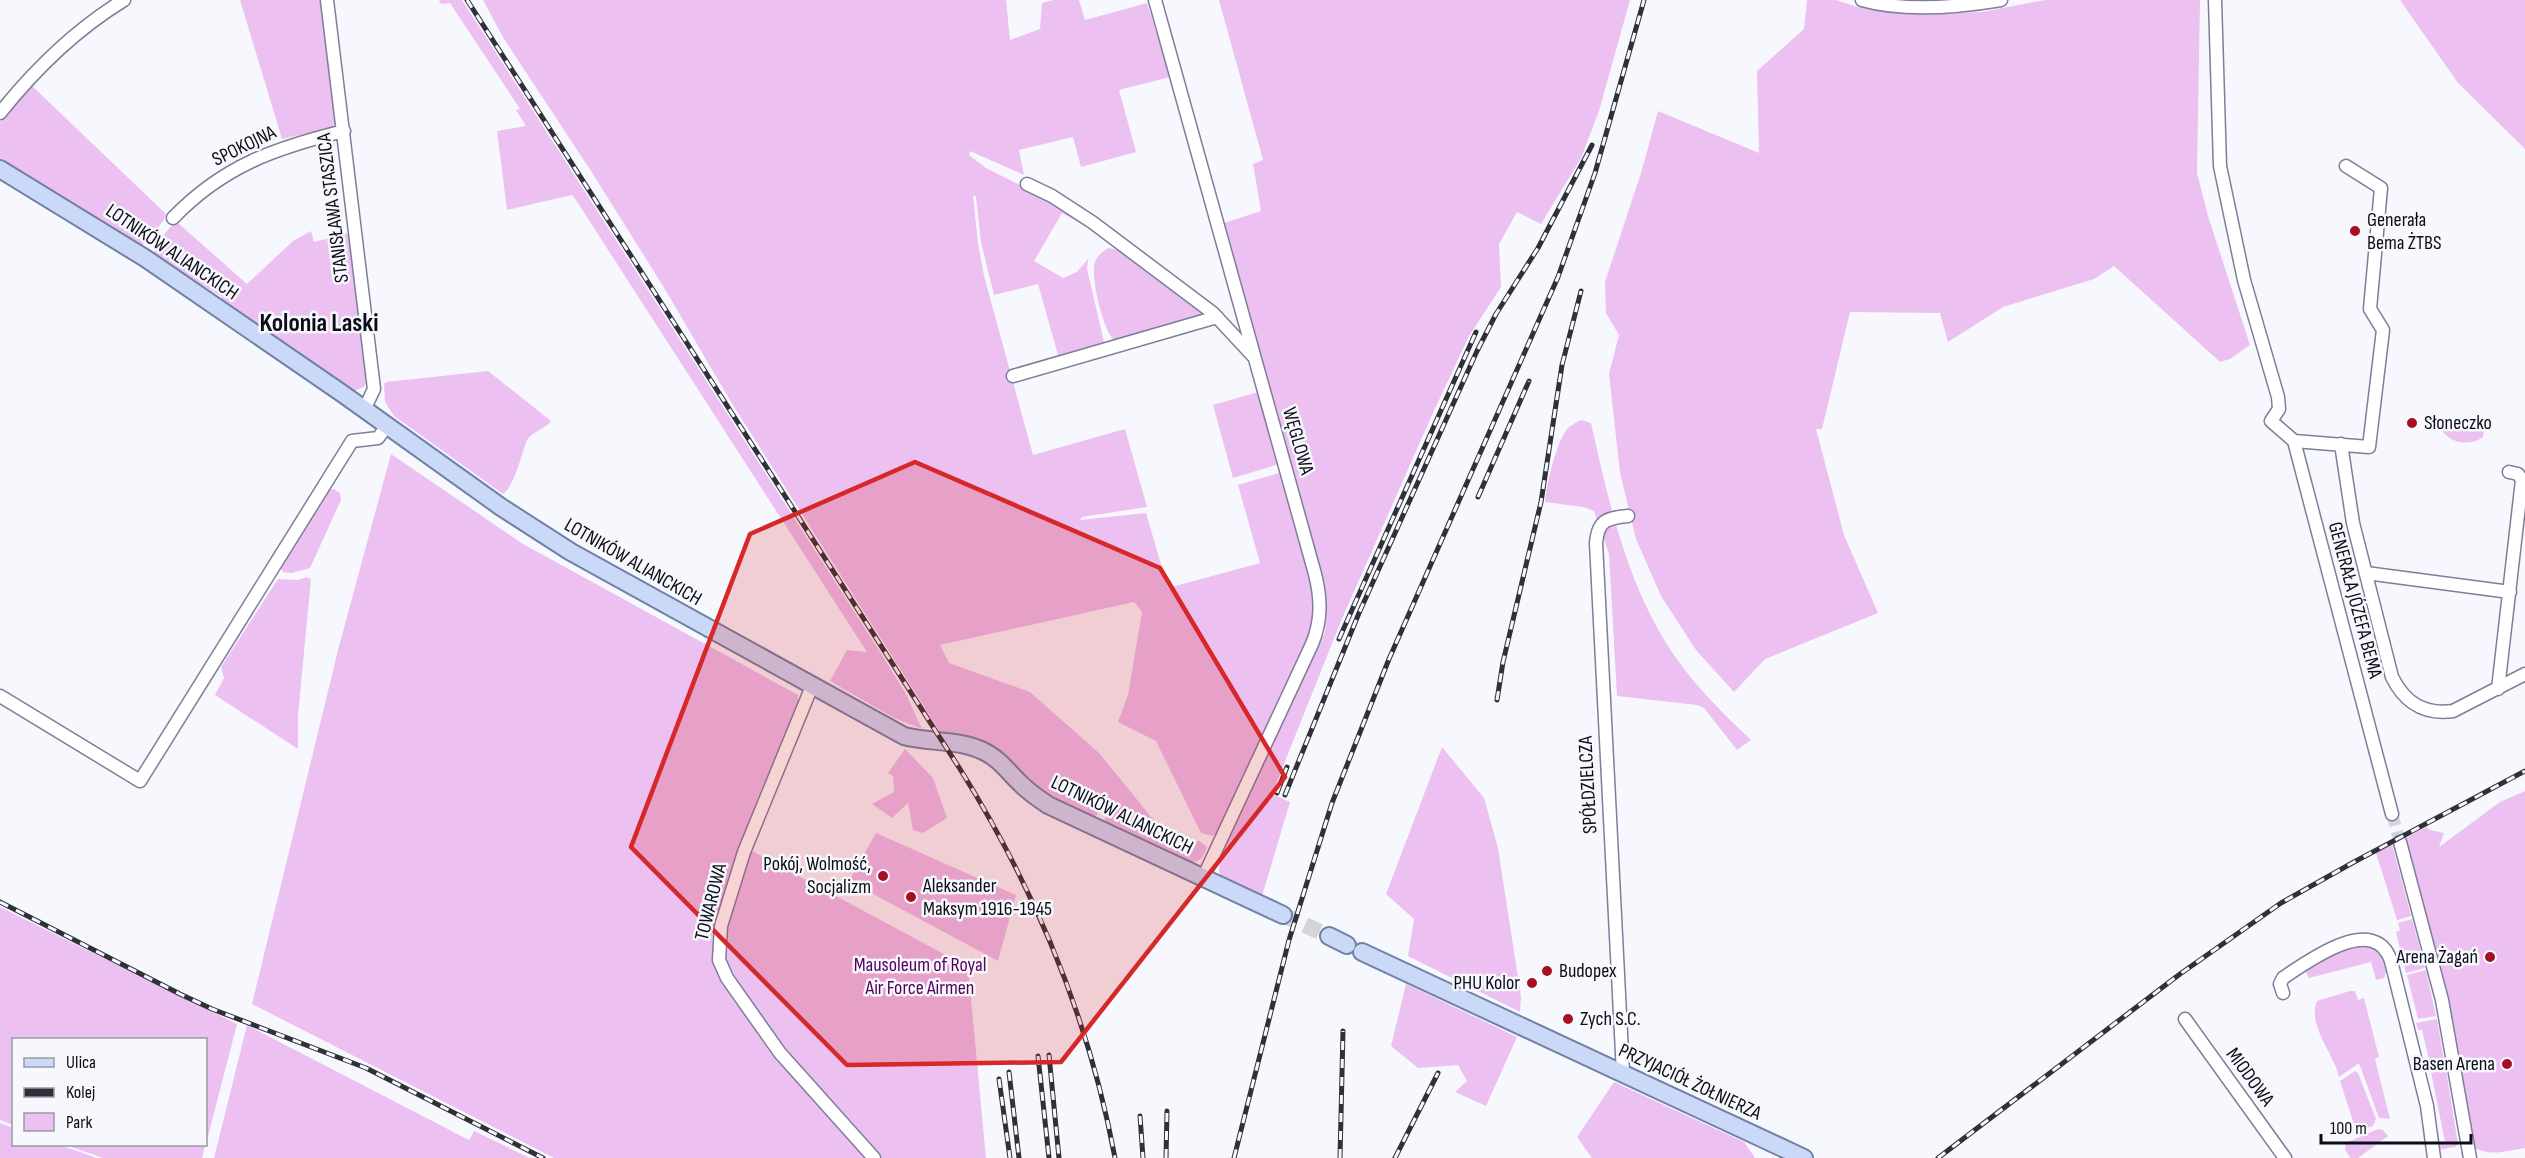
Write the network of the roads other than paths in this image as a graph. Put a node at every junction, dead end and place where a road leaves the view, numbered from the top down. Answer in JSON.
{"nodes":[{"id":1,"x":124,"y":0,"type":"edge"},
{"id":2,"x":327,"y":0,"type":"edge"},
{"id":3,"x":1155,"y":0,"type":"edge"},
{"id":4,"x":1862,"y":0,"type":"edge"},
{"id":5,"x":2001,"y":0,"type":"edge"},
{"id":6,"x":2216,"y":0,"type":"edge"},
{"id":7,"x":0,"y":113,"type":"edge"},
{"id":8,"x":344,"y":131,"type":"junction"},
{"id":9,"x":2346,"y":166,"type":"dead end"},
{"id":10,"x":0,"y":169,"type":"edge"},
{"id":11,"x":1027,"y":184,"type":"dead end"},
{"id":12,"x":173,"y":218,"type":"dead end"},
{"id":13,"x":1217,"y":317,"type":"junction"},
{"id":14,"x":1255,"y":359,"type":"junction"},
{"id":15,"x":1013,"y":376,"type":"dead end"},
{"id":16,"x":364,"y":410,"type":"junction"},
{"id":17,"x":387,"y":426,"type":"junction"},
{"id":18,"x":2294,"y":441,"type":"junction"},
{"id":19,"x":2341,"y":444,"type":"junction"},
{"id":20,"x":2509,"y":472,"type":"dead end"},
{"id":21,"x":1628,"y":516,"type":"dead end"},
{"id":22,"x":2366,"y":573,"type":"junction"},
{"id":23,"x":2510,"y":592,"type":"junction"},
{"id":24,"x":2525,"y":674,"type":"edge"},
{"id":25,"x":812,"y":686,"type":"junction"},
{"id":26,"x":2498,"y":688,"type":"junction"},
{"id":27,"x":0,"y":696,"type":"edge"},
{"id":28,"x":2392,"y":814,"type":"tunnel mouth"},
{"id":29,"x":2400,"y":842,"type":"tunnel mouth"},
{"id":30,"x":1203,"y":878,"type":"junction"},
{"id":31,"x":1283,"y":915,"type":"tunnel mouth"},
{"id":32,"x":1329,"y":936,"type":"tunnel mouth"},
{"id":33,"x":2283,"y":993,"type":"dead end"},
{"id":34,"x":2185,"y":1019,"type":"dead end"},
{"id":35,"x":1623,"y":1073,"type":"junction"},
{"id":36,"x":874,"y":1158,"type":"edge"},
{"id":37,"x":1804,"y":1158,"type":"edge"},
{"id":38,"x":2285,"y":1158,"type":"edge"},
{"id":39,"x":2434,"y":1158,"type":"edge"},
{"id":40,"x":2470,"y":1158,"type":"edge"}],
"edges":[{"from":1,"to":7,"type":"street"},
{"from":2,"to":8,"type":"street","name":"STANISŁAWA STASZICA"},
{"from":3,"to":14,"type":"street","name":"WĘGLOWA"},
{"from":4,"to":5,"type":"street"},
{"from":6,"to":18,"type":"street"},
{"from":8,"to":12,"type":"street","name":"SPOKOJNA"},
{"from":8,"to":16,"type":"street","name":"STANISŁAWA STASZICA"},
{"from":9,"to":19,"type":"street"},
{"from":10,"to":16,"type":"main road","name":"LOTNIKÓW ALIANCKICH"},
{"from":11,"to":13,"type":"street"},
{"from":13,"to":14,"type":"street"},
{"from":13,"to":15,"type":"street"},
{"from":14,"to":30,"type":"street","name":"WĘGLOWA"},
{"from":16,"to":17,"type":"main road","name":"LOTNIKÓW ALIANCKICH"},
{"from":17,"to":25,"type":"main road","name":"LOTNIKÓW ALIANCKICH"},
{"from":17,"to":27,"type":"street"},
{"from":18,"to":19,"type":"street"},
{"from":18,"to":28,"type":"street","name":"GENERAŁA JÓZEFA BEMA"},
{"from":19,"to":22,"type":"street","name":"GENERAŁA JÓZEFA BEMA"},
{"from":20,"to":23,"type":"street"},
{"from":21,"to":35,"type":"street","name":"SPÓŁDZIELCZA"},
{"from":22,"to":23,"type":"street","name":"GENERAŁA JÓZEFA BEMA"},
{"from":22,"to":26,"type":"street","name":"GENERAŁA JÓZEFA BEMA"},
{"from":23,"to":26,"type":"street"},
{"from":24,"to":26,"type":"street","name":"GENERAŁA JÓZEFA BEMA"},
{"from":25,"to":30,"type":"main road","name":"LOTNIKÓW ALIANCKICH"},
{"from":25,"to":36,"type":"street","name":"TOWAROWA"},
{"from":29,"to":40,"type":"street"},
{"from":30,"to":31,"type":"main road","name":"LOTNIKÓW ALIANCKICH"},
{"from":32,"to":35,"type":"main road","name":"PRZYJACIÓŁ ŻOŁNIERZA"},
{"from":33,"to":39,"type":"street"},
{"from":34,"to":38,"type":"street","name":"MIODOWA"},
{"from":35,"to":37,"type":"main road","name":"PRZYJACIÓŁ ŻOŁNIERZA"}]}
